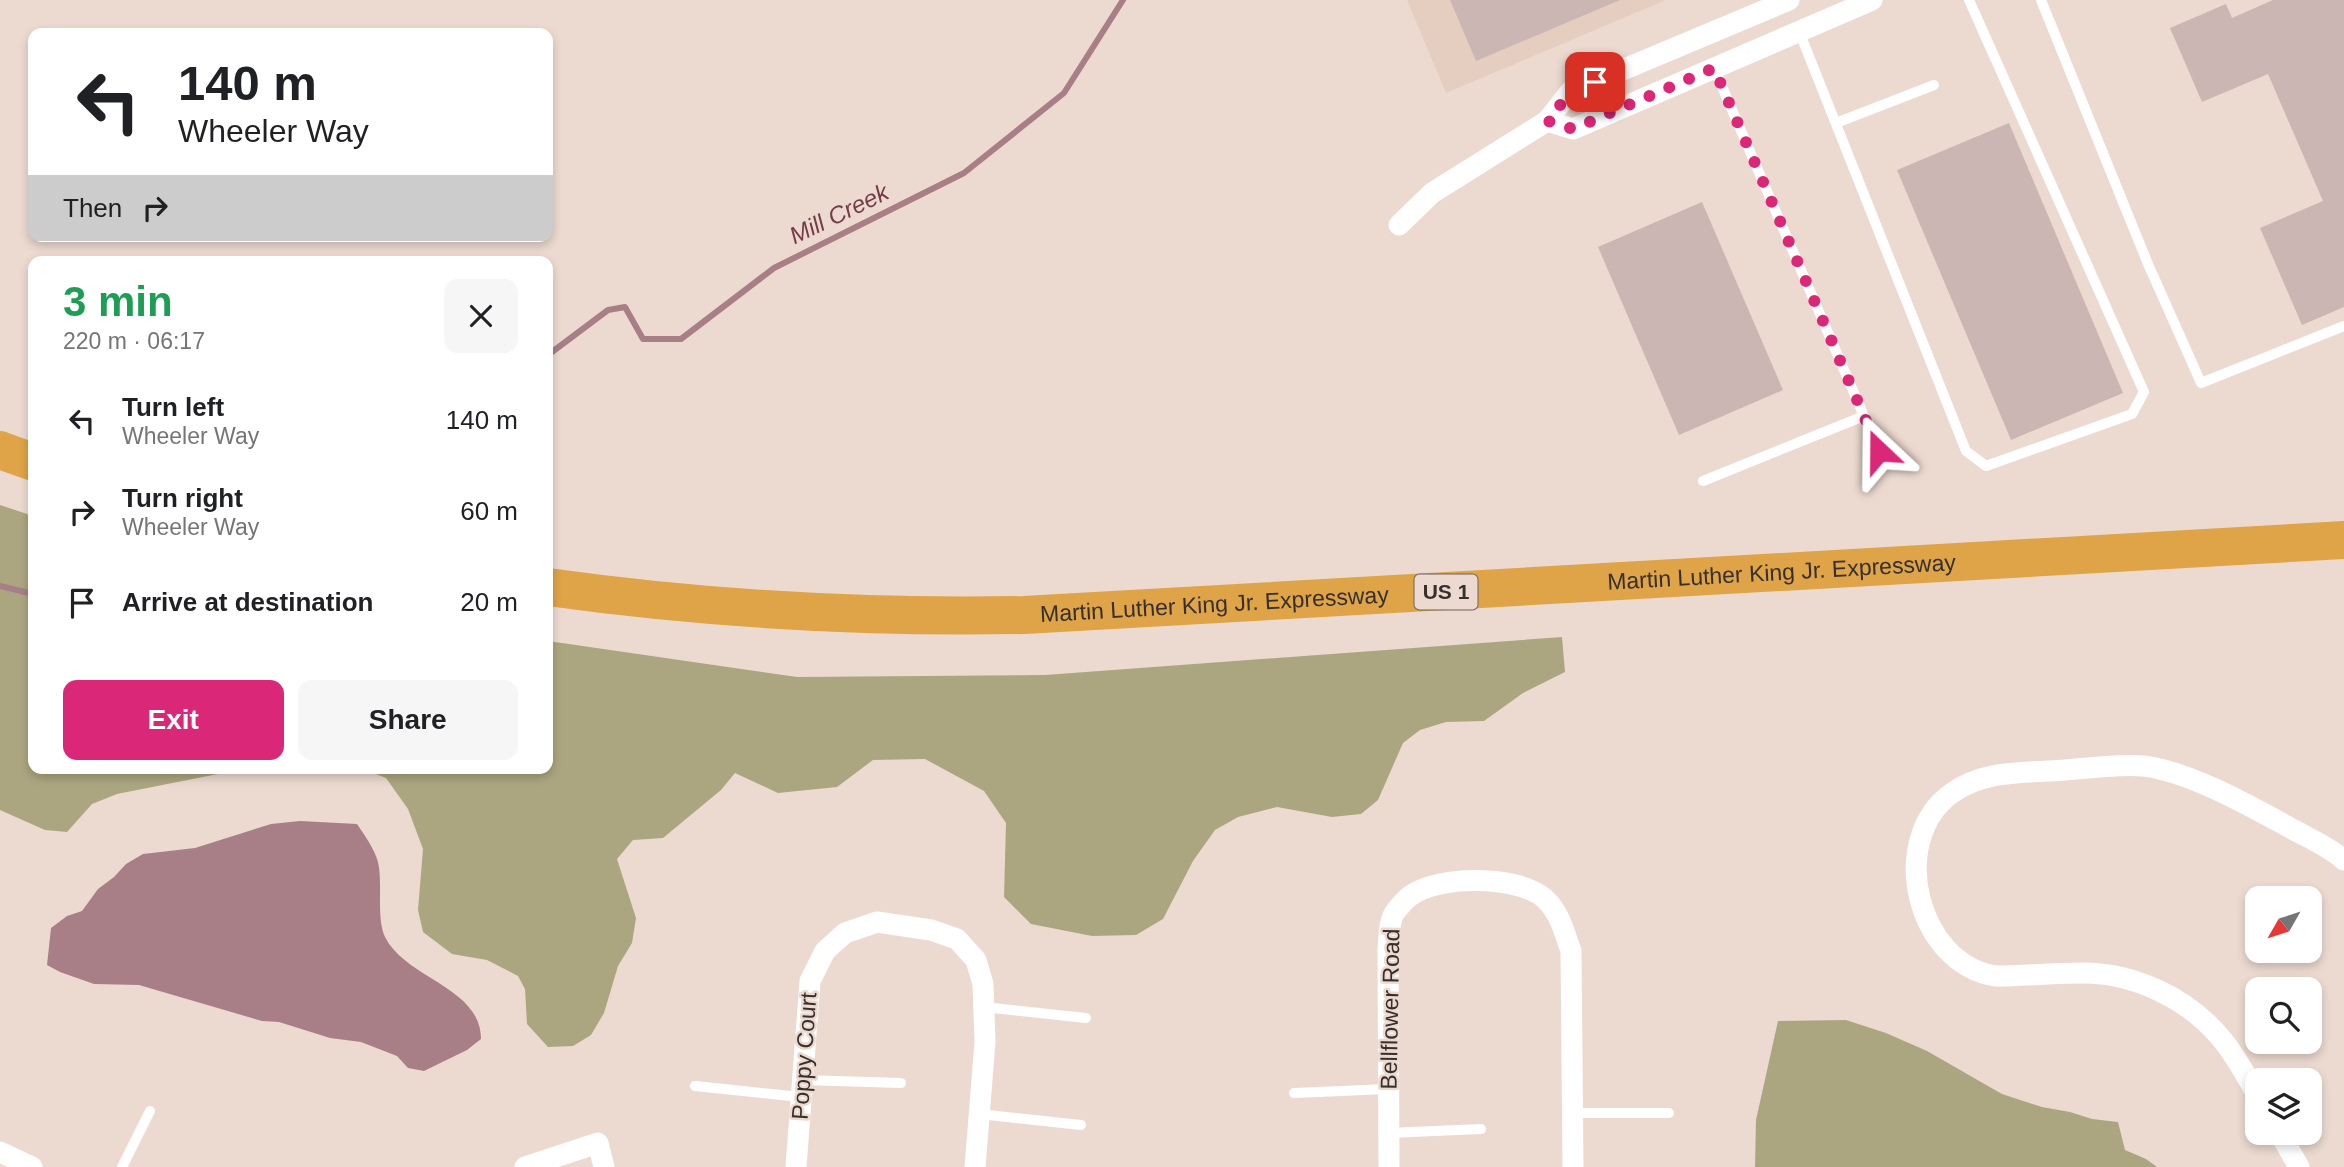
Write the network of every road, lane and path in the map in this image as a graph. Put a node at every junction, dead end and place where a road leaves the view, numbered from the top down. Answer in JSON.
{"nodes":[{"id":1,"x":1789,"y":0,"type":"edge"},
{"id":2,"x":1872,"y":0,"type":"edge"},
{"id":3,"x":1969,"y":0,"type":"edge"},
{"id":4,"x":2041,"y":0,"type":"edge"},
{"id":5,"x":1799,"y":31,"type":"junction"},
{"id":6,"x":1714,"y":68,"type":"junction"},
{"id":7,"x":1934,"y":85,"type":"dead end"},
{"id":8,"x":1548,"y":121,"type":"junction"},
{"id":9,"x":1836,"y":123,"type":"junction"},
{"id":10,"x":1399,"y":225,"type":"dead end"},
{"id":11,"x":2344,"y":326,"type":"edge"},
{"id":12,"x":1864,"y":416,"type":"junction"},
{"id":13,"x":0,"y":450,"type":"edge"},
{"id":14,"x":1879,"y":451,"type":"dead end"},
{"id":15,"x":28,"y":460,"type":"edge"},
{"id":16,"x":0,"y":477,"type":"edge"},
{"id":17,"x":1703,"y":481,"type":"dead end"},
{"id":18,"x":28,"y":487,"type":"edge"},
{"id":19,"x":2344,"y":540,"type":"edge"},
{"id":20,"x":2344,"y":566,"type":"edge"},
{"id":21,"x":553,"y":588,"type":"edge"},
{"id":22,"x":553,"y":613,"type":"edge"},
{"id":23,"x":2344,"y":860,"type":"edge"},
{"id":24,"x":984,"y":1007,"type":"junction"},
{"id":25,"x":1086,"y":1017,"type":"dead end"},
{"id":26,"x":2245,"y":1076,"type":"edge"},
{"id":27,"x":901,"y":1083,"type":"dead end"},
{"id":28,"x":695,"y":1086,"type":"dead end"},
{"id":29,"x":802,"y":1088,"type":"junction"},
{"id":30,"x":1388,"y":1089,"type":"junction"},
{"id":31,"x":1294,"y":1093,"type":"dead end"},
{"id":32,"x":150,"y":1111,"type":"dead end"},
{"id":33,"x":1572,"y":1113,"type":"junction"},
{"id":34,"x":1669,"y":1113,"type":"dead end"},
{"id":35,"x":979,"y":1114,"type":"junction"},
{"id":36,"x":1080,"y":1125,"type":"dead end"},
{"id":37,"x":1481,"y":1129,"type":"dead end"},
{"id":38,"x":1389,"y":1133,"type":"junction"},
{"id":39,"x":2286,"y":1145,"type":"edge"},
{"id":40,"x":0,"y":1152,"type":"edge"},
{"id":41,"x":32,"y":1167,"type":"edge"},
{"id":42,"x":122,"y":1167,"type":"edge"},
{"id":43,"x":525,"y":1167,"type":"edge"},
{"id":44,"x":604,"y":1167,"type":"edge"},
{"id":45,"x":796,"y":1167,"type":"edge"},
{"id":46,"x":975,"y":1167,"type":"edge"},
{"id":47,"x":1389,"y":1167,"type":"edge"},
{"id":48,"x":1573,"y":1167,"type":"edge"},
{"id":49,"x":2299,"y":1167,"type":"edge"}],
"edges":[{"from":1,"to":8,"type":"street"},
{"from":2,"to":5,"type":"street"},
{"from":3,"to":9,"type":"lane"},
{"from":4,"to":11,"type":"lane"},
{"from":5,"to":6,"type":"street"},
{"from":5,"to":9,"type":"lane"},
{"from":6,"to":8,"type":"street"},
{"from":6,"to":12,"type":"lane"},
{"from":7,"to":9,"type":"lane"},
{"from":8,"to":10,"type":"street"},
{"from":12,"to":14,"type":"lane"},
{"from":12,"to":17,"type":"lane"},
{"from":13,"to":15,"type":"highway"},
{"from":16,"to":18,"type":"highway"},
{"from":19,"to":21,"type":"highway","name":"Martin Luther King Jr. Expressway","number":"US 1"},
{"from":20,"to":22,"type":"highway","name":"Martin Luther King Jr. Expressway","number":"US 1"},
{"from":23,"to":26,"type":"street"},
{"from":24,"to":25,"type":"lane"},
{"from":24,"to":29,"type":"street","name":"Poppy Court"},
{"from":24,"to":35,"type":"street","name":"Poppy Court"},
{"from":27,"to":29,"type":"lane"},
{"from":28,"to":29,"type":"lane"},
{"from":29,"to":45,"type":"street","name":"Poppy Court"},
{"from":30,"to":31,"type":"lane"},
{"from":30,"to":33,"type":"street","name":"Bellflower Road"},
{"from":30,"to":38,"type":"street","name":"Bellflower Road"},
{"from":32,"to":42,"type":"lane"},
{"from":33,"to":34,"type":"lane"},
{"from":33,"to":48,"type":"street","name":"Bellflower Road"},
{"from":35,"to":36,"type":"lane"},
{"from":35,"to":46,"type":"street","name":"Poppy Court"},
{"from":37,"to":38,"type":"lane"},
{"from":38,"to":47,"type":"street","name":"Bellflower Road"},
{"from":39,"to":49,"type":"street"},
{"from":40,"to":41,"type":"street"},
{"from":43,"to":44,"type":"street"}]}
